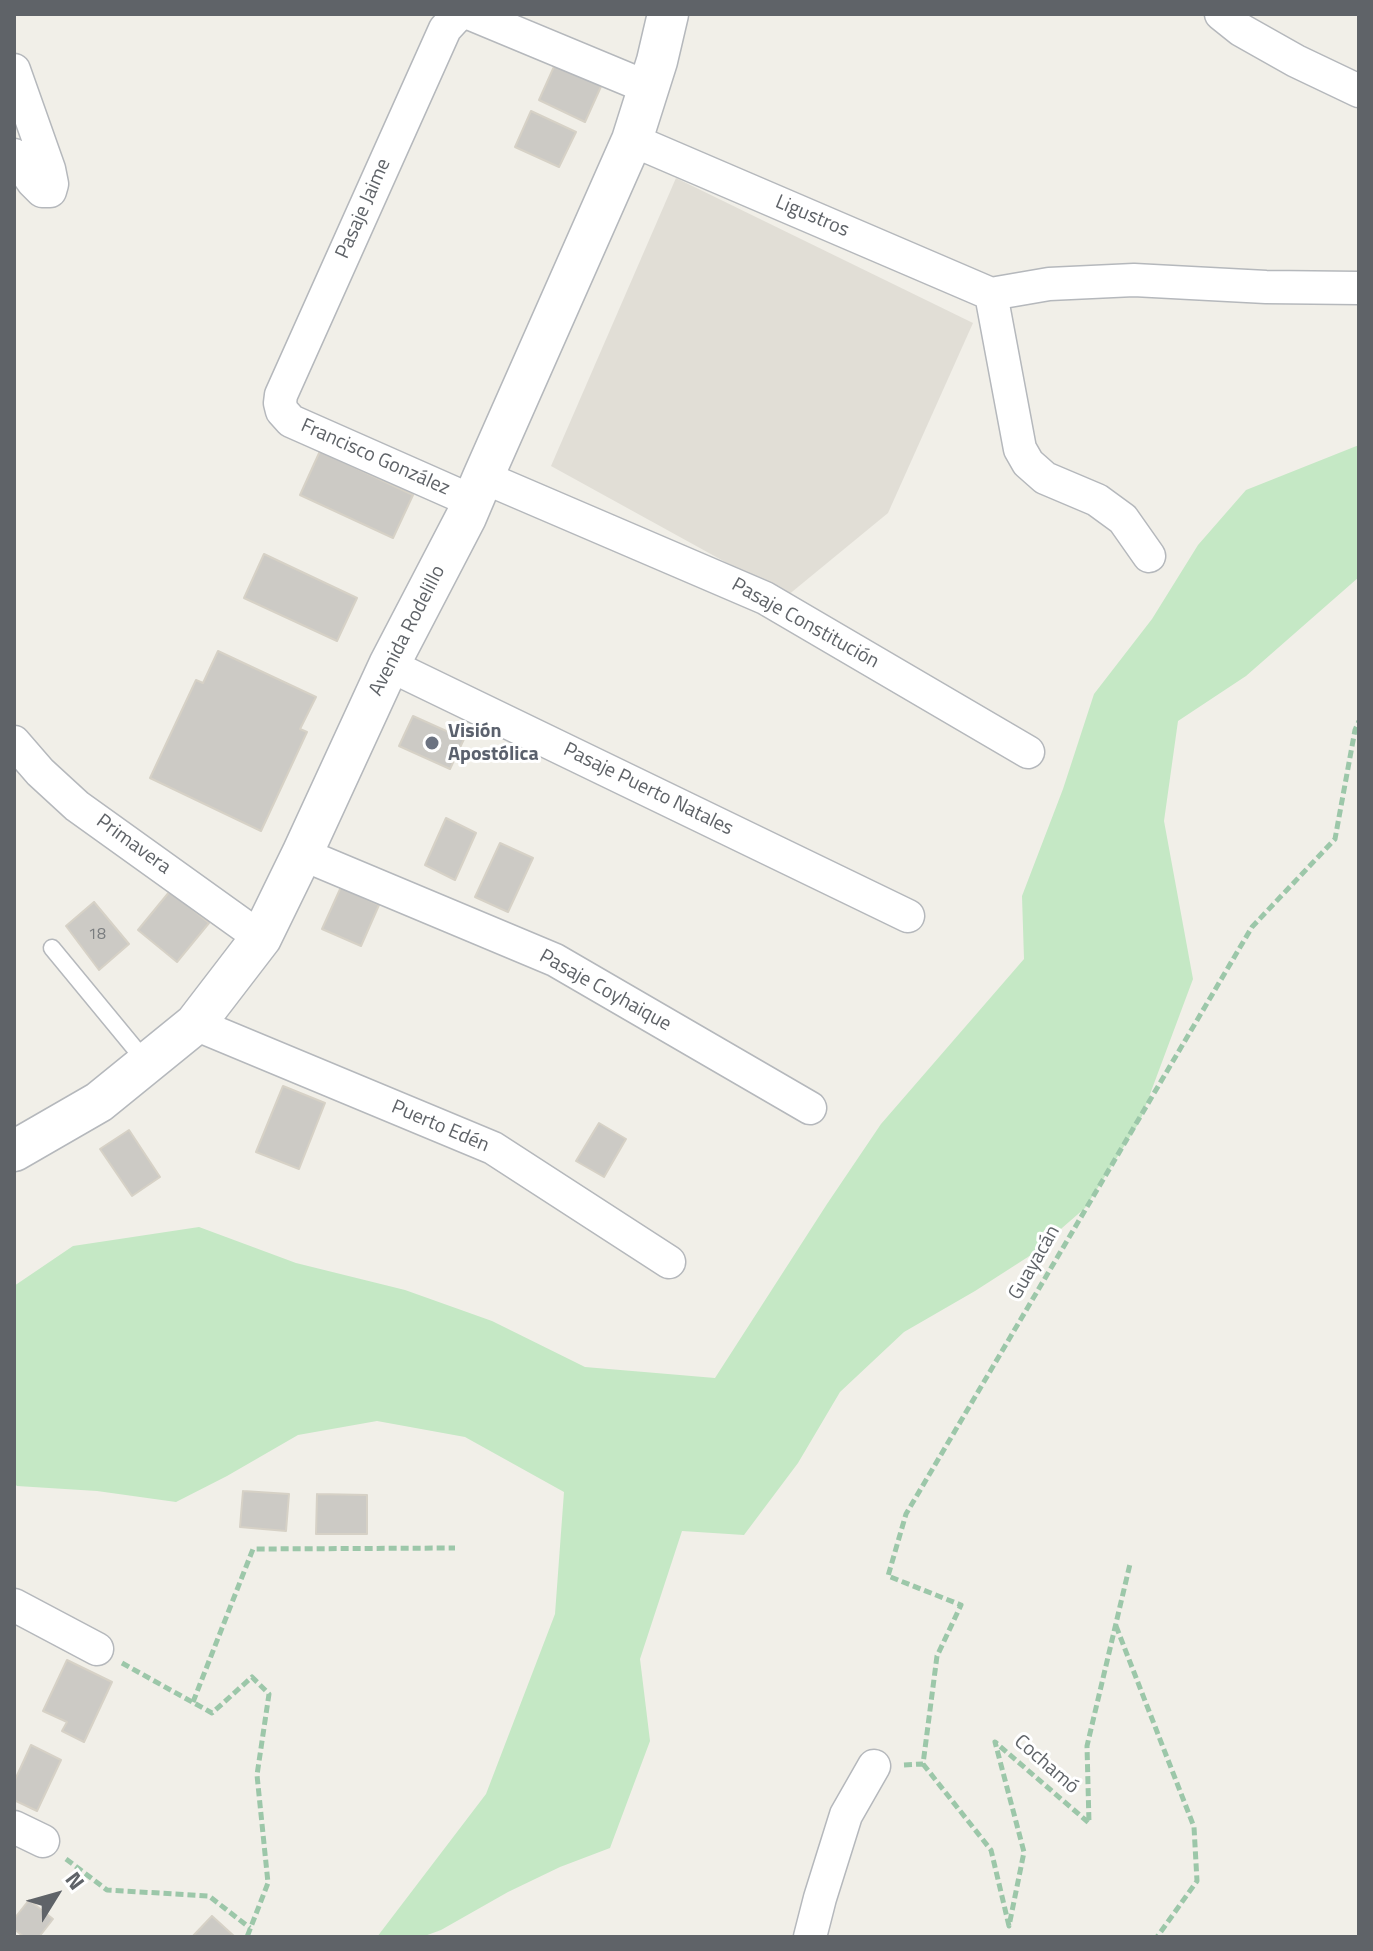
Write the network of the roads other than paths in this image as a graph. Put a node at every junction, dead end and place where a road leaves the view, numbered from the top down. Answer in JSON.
{"nodes":[{"id":1,"x":462,"y":14,"type":"edge"},
{"id":2,"x":471,"y":14,"type":"edge"},
{"id":3,"x":668,"y":14,"type":"edge"},
{"id":4,"x":1221,"y":14,"type":"edge"},
{"id":5,"x":14,"y":70,"type":"edge"},
{"id":6,"x":649,"y":88,"type":"junction"},
{"id":7,"x":1359,"y":91,"type":"edge"},
{"id":8,"x":632,"y":140,"type":"junction"},
{"id":9,"x":14,"y":155,"type":"edge"},
{"id":10,"x":1359,"y":288,"type":"edge"},
{"id":11,"x":991,"y":294,"type":"junction"},
{"id":12,"x":282,"y":411,"type":"joint"},
{"id":13,"x":477,"y":489,"type":"junction"},
{"id":14,"x":1149,"y":556,"type":"dead end"},
{"id":15,"x":389,"y":665,"type":"junction"},
{"id":16,"x":14,"y":742,"type":"edge"},
{"id":17,"x":1028,"y":752,"type":"dead end"},
{"id":18,"x":302,"y":854,"type":"junction"},
{"id":19,"x":908,"y":916,"type":"dead end"},
{"id":20,"x":261,"y":938,"type":"junction"},
{"id":21,"x":52,"y":948,"type":"dead end"},
{"id":22,"x":195,"y":1024,"type":"junction"},
{"id":23,"x":147,"y":1063,"type":"junction"},
{"id":24,"x":810,"y":1108,"type":"dead end"},
{"id":25,"x":14,"y":1151,"type":"edge"},
{"id":26,"x":669,"y":1262,"type":"dead end"},
{"id":27,"x":14,"y":1605,"type":"edge"},
{"id":28,"x":97,"y":1649,"type":"road end"},
{"id":29,"x":874,"y":1766,"type":"road end"},
{"id":30,"x":14,"y":1827,"type":"edge"},
{"id":31,"x":43,"y":1841,"type":"road end"},
{"id":32,"x":810,"y":1937,"type":"edge"}],
"edges":[{"from":1,"to":12,"type":"street","name":"Pasaje Jaime"},
{"from":2,"to":6,"type":"street"},
{"from":3,"to":6,"type":"street","name":"Avenida Rodelillo"},
{"from":4,"to":7,"type":"street"},
{"from":5,"to":9,"type":"street"},
{"from":6,"to":8,"type":"street","name":"Avenida Rodelillo"},
{"from":8,"to":11,"type":"street","name":"Ligustros"},
{"from":8,"to":13,"type":"street","name":"Avenida Rodelillo"},
{"from":10,"to":11,"type":"street"},
{"from":11,"to":14,"type":"street"},
{"from":12,"to":13,"type":"street","name":"Francisco González"},
{"from":13,"to":15,"type":"street","name":"Avenida Rodelillo"},
{"from":13,"to":17,"type":"street","name":"Pasaje Constitución"},
{"from":15,"to":18,"type":"street","name":"Avenida Rodelillo"},
{"from":15,"to":19,"type":"street","name":"Pasaje Puerto Natales"},
{"from":16,"to":20,"type":"street","name":"Primavera"},
{"from":18,"to":20,"type":"street","name":"Avenida Rodelillo"},
{"from":18,"to":24,"type":"street","name":"Pasaje Coyhaique"},
{"from":20,"to":22,"type":"street","name":"Avenida Rodelillo"},
{"from":21,"to":23,"type":"lane"},
{"from":22,"to":23,"type":"street","name":"Avenida Rodelillo"},
{"from":22,"to":26,"type":"street","name":"Puerto Edén"},
{"from":23,"to":25,"type":"street","name":"Avenida Rodelillo"},
{"from":27,"to":28,"type":"street"},
{"from":29,"to":32,"type":"street"},
{"from":30,"to":31,"type":"street"}]}
